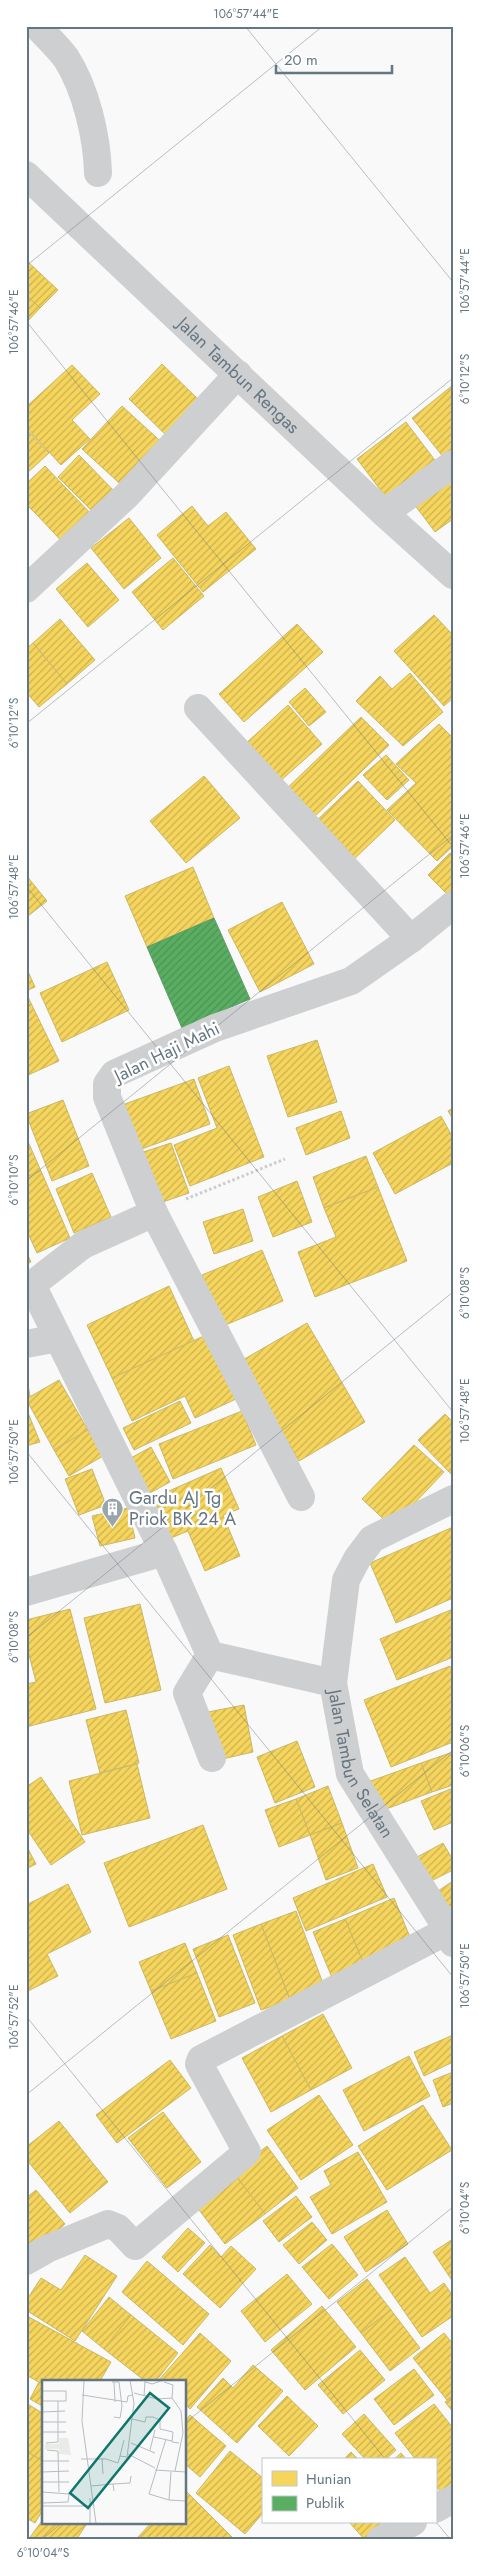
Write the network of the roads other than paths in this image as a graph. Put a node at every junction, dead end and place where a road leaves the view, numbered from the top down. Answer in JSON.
{"nodes":[{"id":1,"x":38,"y":26,"type":"edge"},
{"id":2,"x":98,"y":173,"type":"dead end"},
{"id":3,"x":26,"y":175,"type":"edge"},
{"id":4,"x":235,"y":377,"type":"junction"},
{"id":5,"x":453,"y":464,"type":"edge"},
{"id":6,"x":384,"y":513,"type":"junction"},
{"id":7,"x":453,"y":575,"type":"edge"},
{"id":8,"x":26,"y":589,"type":"edge"},
{"id":9,"x":198,"y":708,"type":"dead end"},
{"id":10,"x":453,"y":905,"type":"edge"},
{"id":11,"x":411,"y":939,"type":"junction"},
{"id":12,"x":154,"y":1213,"type":"junction"},
{"id":13,"x":58,"y":1338,"type":"junction"},
{"id":14,"x":26,"y":1344,"type":"edge"},
{"id":15,"x":301,"y":1497,"type":"dead end"},
{"id":16,"x":453,"y":1499,"type":"edge"},
{"id":17,"x":164,"y":1552,"type":"junction"},
{"id":18,"x":26,"y":1592,"type":"edge"},
{"id":19,"x":210,"y":1655,"type":"junction"},
{"id":20,"x":333,"y":1682,"type":"junction"},
{"id":21,"x":212,"y":1758,"type":"dead end"},
{"id":22,"x":448,"y":1927,"type":"edge"},
{"id":23,"x":26,"y":2261,"type":"edge"},
{"id":24,"x":453,"y":2499,"type":"edge"},
{"id":25,"x":436,"y":2508,"type":"edge"},
{"id":26,"x":408,"y":2524,"type":"edge"},
{"id":27,"x":380,"y":2540,"type":"edge"}],
"edges":[{"from":1,"to":2,"type":"street"},
{"from":3,"to":4,"type":"street","name":"Jalan Tambun Rengas"},
{"from":4,"to":6,"type":"street","name":"Jalan Tambun Rengas"},
{"from":4,"to":8,"type":"street"},
{"from":5,"to":6,"type":"street"},
{"from":6,"to":7,"type":"street","name":"Jalan Tambun Rengas"},
{"from":9,"to":11,"type":"street"},
{"from":10,"to":11,"type":"street","name":"Jalan Haji Mahi"},
{"from":11,"to":12,"type":"street","name":"Jalan Haji Mahi"},
{"from":12,"to":13,"type":"street"},
{"from":12,"to":15,"type":"street"},
{"from":13,"to":14,"type":"street"},
{"from":13,"to":17,"type":"street"},
{"from":16,"to":20,"type":"street"},
{"from":17,"to":18,"type":"street"},
{"from":17,"to":19,"type":"street"},
{"from":19,"to":20,"type":"street","name":"Jalan Tambun Selatan"},
{"from":19,"to":21,"type":"street"},
{"from":20,"to":22,"type":"street","name":"Jalan Tambun Selatan"},
{"from":22,"to":23,"type":"street"},
{"from":24,"to":25,"type":"street"},
{"from":26,"to":27,"type":"street"}]}
